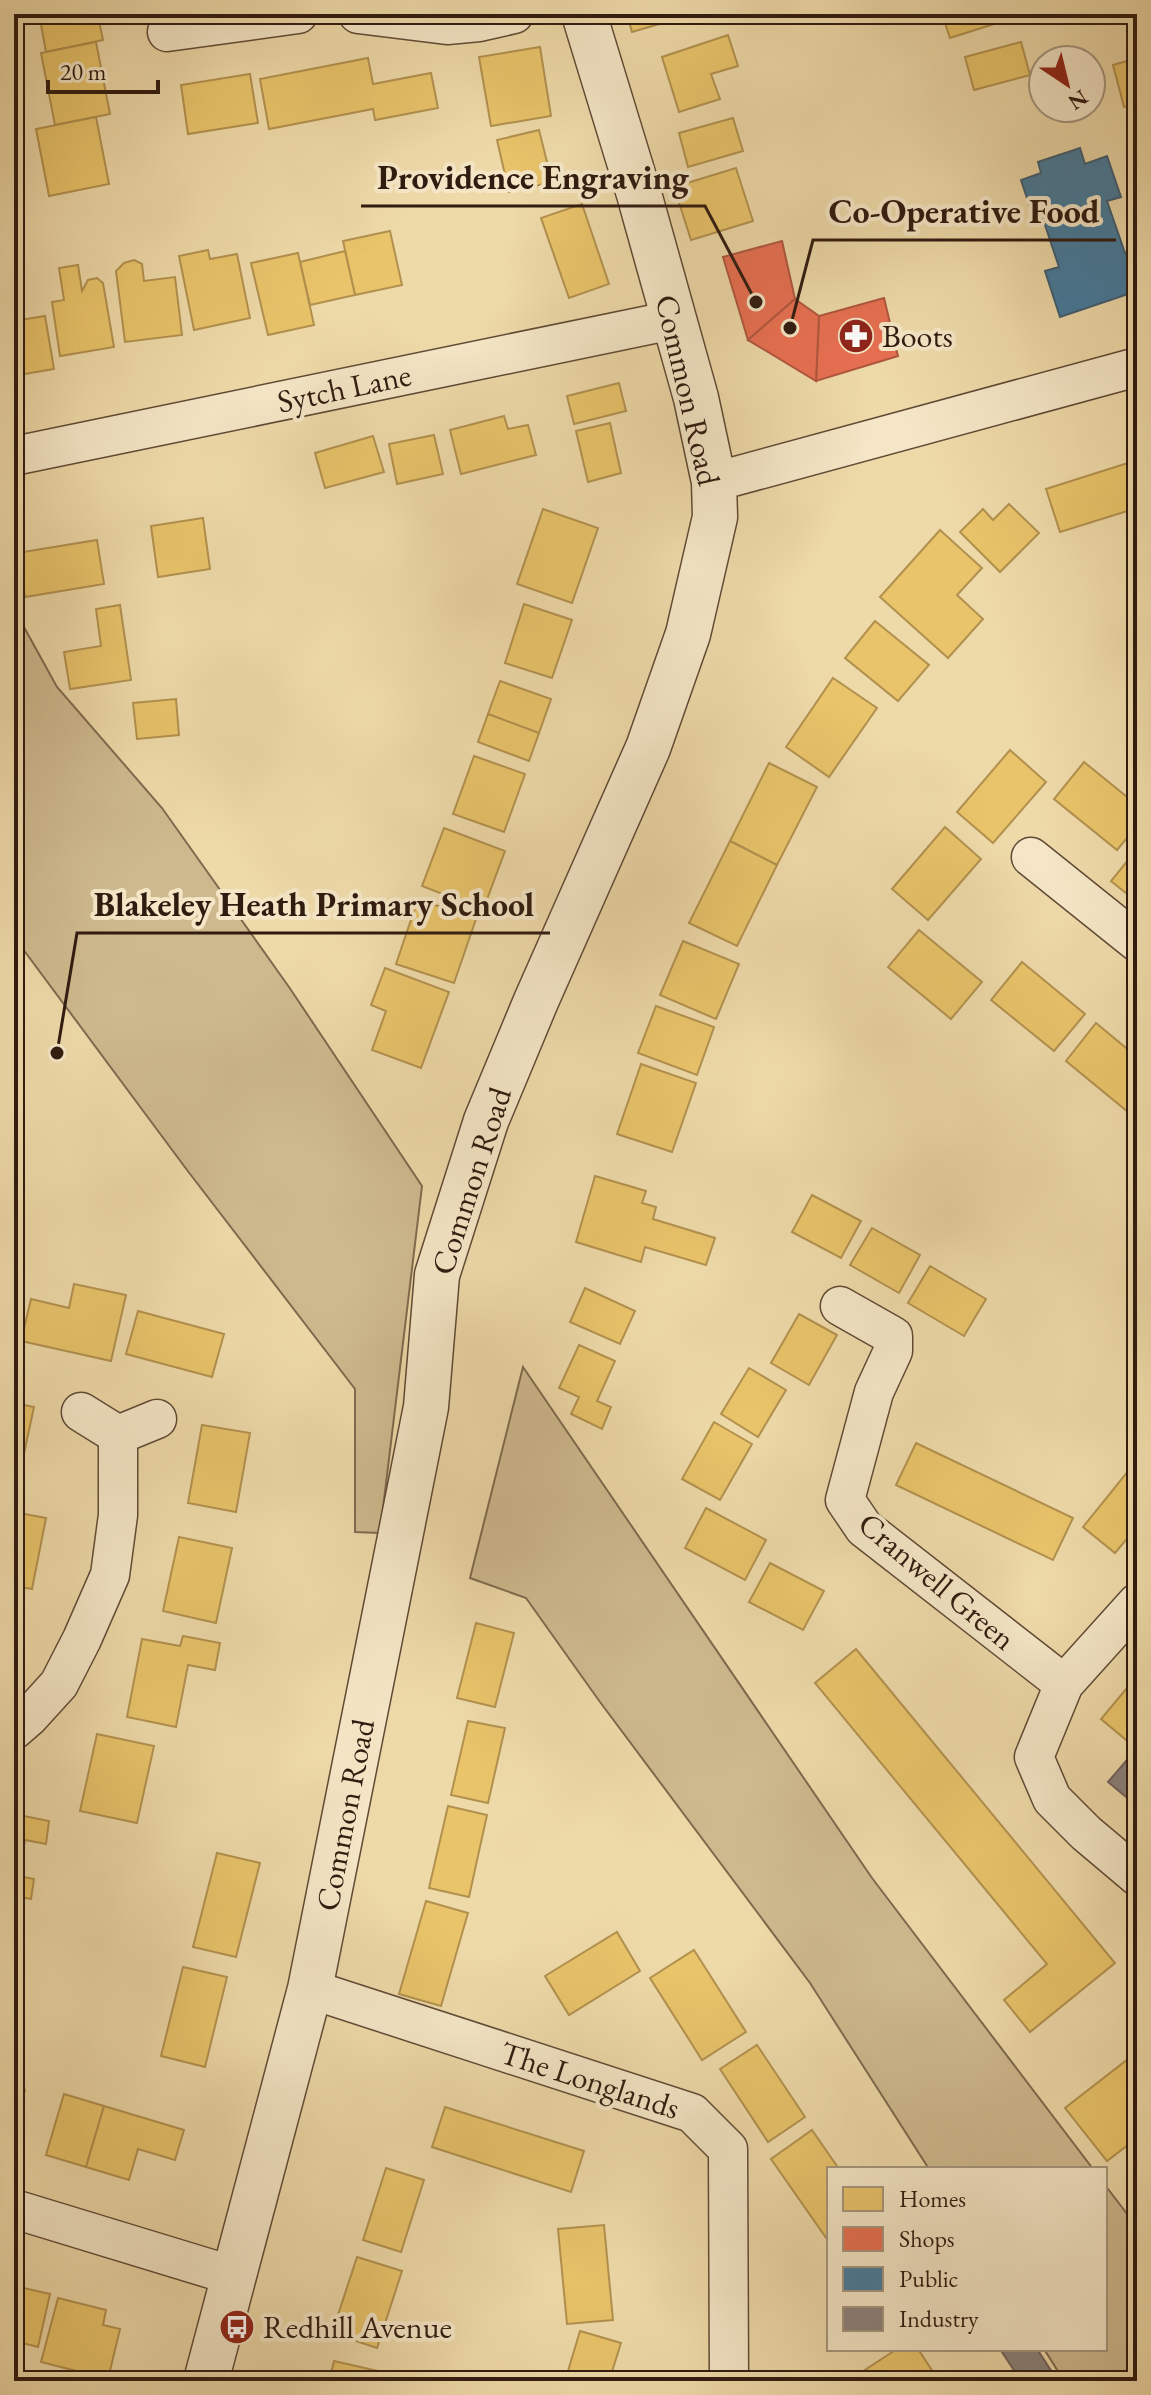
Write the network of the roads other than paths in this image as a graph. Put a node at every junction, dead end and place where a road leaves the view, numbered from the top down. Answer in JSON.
{"nodes":[{"id":1,"x":298,"y":14,"type":"edge"},
{"id":2,"x":358,"y":14,"type":"edge"},
{"id":3,"x":514,"y":14,"type":"edge"},
{"id":4,"x":584,"y":14,"type":"edge"},
{"id":5,"x":212,"y":20,"type":"edge"},
{"id":6,"x":167,"y":32,"type":"dead end"},
{"id":7,"x":673,"y":320,"type":"junction"},
{"id":8,"x":1137,"y":367,"type":"edge"},
{"id":9,"x":14,"y":456,"type":"edge"},
{"id":10,"x":714,"y":482,"type":"junction"},
{"id":11,"x":1031,"y":857,"type":"dead end"},
{"id":12,"x":1137,"y":942,"type":"edge"},
{"id":13,"x":840,"y":1306,"type":"dead end"},
{"id":14,"x":81,"y":1412,"type":"dead end"},
{"id":15,"x":157,"y":1419,"type":"dead end"},
{"id":16,"x":118,"y":1435,"type":"junction"},
{"id":17,"x":1137,"y":1603,"type":"edge"},
{"id":18,"x":1064,"y":1684,"type":"junction"},
{"id":19,"x":14,"y":1730,"type":"edge"},
{"id":20,"x":1137,"y":1876,"type":"edge"},
{"id":21,"x":310,"y":1989,"type":"junction"},
{"id":22,"x":14,"y":2209,"type":"edge"},
{"id":23,"x":234,"y":2276,"type":"junction"},
{"id":24,"x":206,"y":2381,"type":"edge"},
{"id":25,"x":729,"y":2381,"type":"edge"}],
"edges":[{"from":1,"to":5,"type":"street"},
{"from":2,"to":3,"type":"street"},
{"from":4,"to":7,"type":"street","name":"Common Road"},
{"from":5,"to":6,"type":"street"},
{"from":7,"to":9,"type":"street","name":"Sytch Lane"},
{"from":7,"to":10,"type":"street","name":"Common Road"},
{"from":8,"to":10,"type":"street"},
{"from":10,"to":21,"type":"street","name":"Common Road"},
{"from":11,"to":12,"type":"street"},
{"from":13,"to":18,"type":"street","name":"Cranwell Green"},
{"from":14,"to":16,"type":"street"},
{"from":15,"to":16,"type":"street"},
{"from":16,"to":19,"type":"street"},
{"from":17,"to":18,"type":"street"},
{"from":18,"to":20,"type":"street"},
{"from":21,"to":23,"type":"street","name":"Common Road"},
{"from":21,"to":25,"type":"street","name":"The Longlands"},
{"from":22,"to":23,"type":"street"},
{"from":23,"to":24,"type":"street","name":"Common Road"}]}
